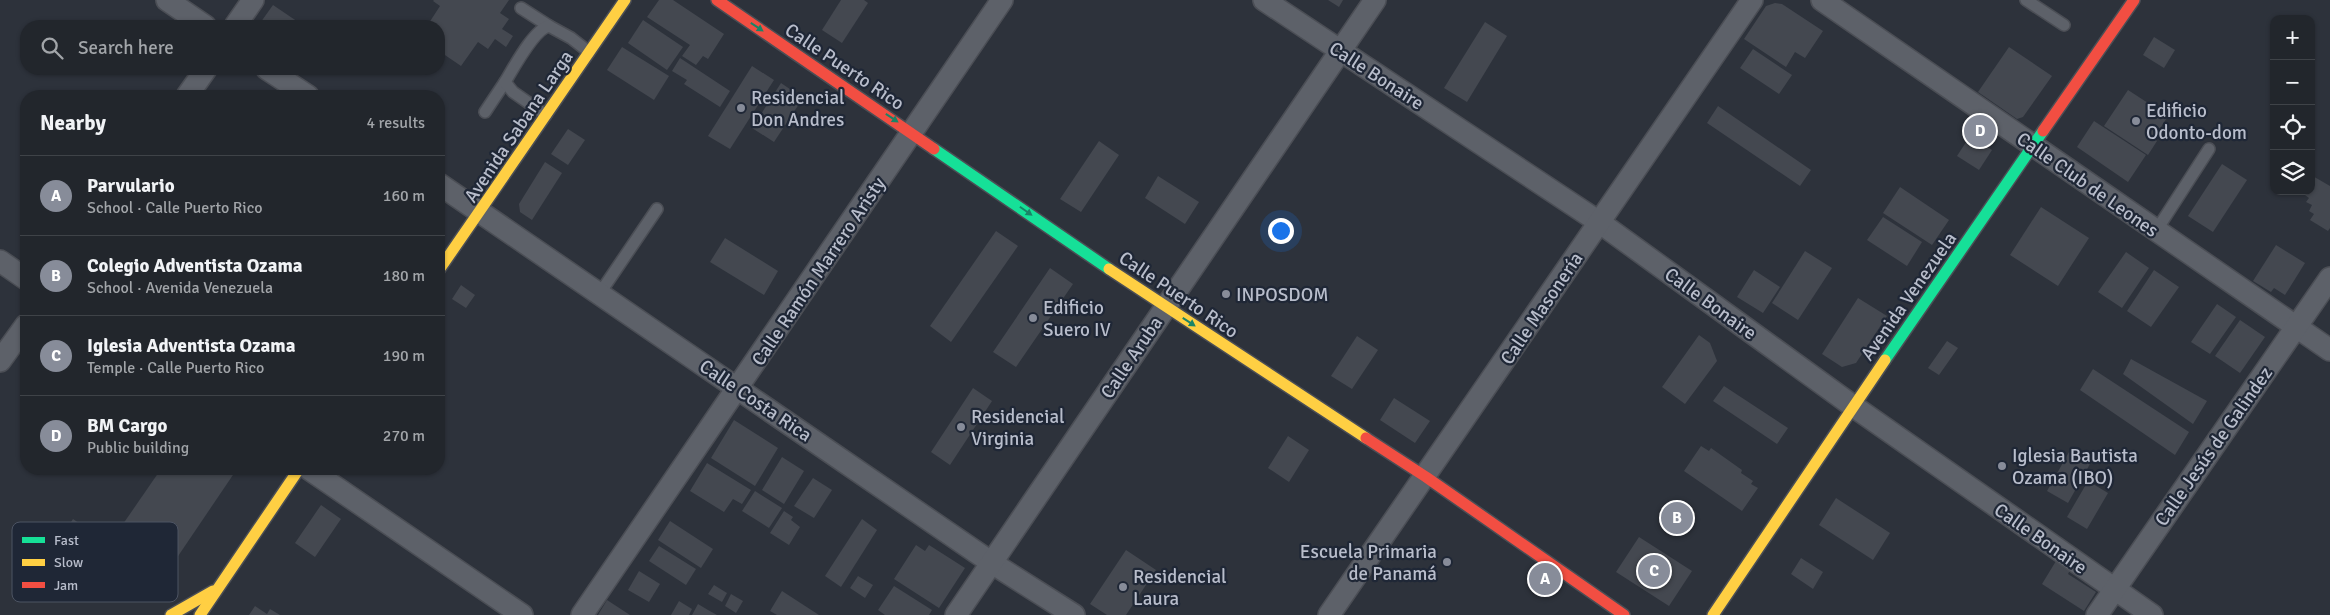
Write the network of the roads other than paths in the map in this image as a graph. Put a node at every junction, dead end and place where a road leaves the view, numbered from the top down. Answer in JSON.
{"nodes":[{"id":1,"x":167,"y":0,"type":"edge"},
{"id":2,"x":253,"y":0,"type":"edge"},
{"id":3,"x":625,"y":0,"type":"edge"},
{"id":4,"x":717,"y":0,"type":"edge"},
{"id":5,"x":1002,"y":0,"type":"edge"},
{"id":6,"x":1264,"y":0,"type":"edge"},
{"id":7,"x":1374,"y":0,"type":"edge"},
{"id":8,"x":1752,"y":0,"type":"edge"},
{"id":9,"x":1822,"y":0,"type":"edge"},
{"id":10,"x":2026,"y":0,"type":"edge"},
{"id":11,"x":2134,"y":0,"type":"edge"},
{"id":12,"x":521,"y":8,"type":"dead end"},
{"id":13,"x":196,"y":20,"type":"edge"},
{"id":14,"x":239,"y":20,"type":"edge"},
{"id":15,"x":2064,"y":25,"type":"dead end"},
{"id":16,"x":549,"y":26,"type":"junction"},
{"id":17,"x":1339,"y":51,"type":"junction"},
{"id":18,"x":589,"y":52,"type":"junction"},
{"id":19,"x":202,"y":75,"type":"edge"},
{"id":20,"x":276,"y":75,"type":"edge"},
{"id":21,"x":505,"y":82,"type":"junction"},
{"id":22,"x":191,"y":90,"type":"edge"},
{"id":23,"x":299,"y":90,"type":"edge"},
{"id":24,"x":485,"y":112,"type":"dead end"},
{"id":25,"x":546,"y":115,"type":"junction"},
{"id":26,"x":913,"y":133,"type":"junction"},
{"id":27,"x":2033,"y":146,"type":"junction"},
{"id":28,"x":2209,"y":149,"type":"dead end"},
{"id":29,"x":445,"y":188,"type":"edge"},
{"id":30,"x":657,"y":209,"type":"dead end"},
{"id":31,"x":480,"y":212,"type":"junction"},
{"id":32,"x":1600,"y":222,"type":"junction"},
{"id":33,"x":2156,"y":231,"type":"junction"},
{"id":34,"x":0,"y":261,"type":"edge"},
{"id":35,"x":445,"y":262,"type":"edge"},
{"id":36,"x":20,"y":275,"type":"edge"},
{"id":37,"x":2330,"y":278,"type":"edge"},
{"id":38,"x":600,"y":294,"type":"junction"},
{"id":39,"x":1165,"y":307,"type":"junction"},
{"id":40,"x":2296,"y":327,"type":"junction"},
{"id":41,"x":20,"y":333,"type":"edge"},
{"id":42,"x":2330,"y":350,"type":"edge"},
{"id":43,"x":0,"y":361,"type":"edge"},
{"id":44,"x":738,"y":388,"type":"junction"},
{"id":45,"x":1853,"y":406,"type":"junction"},
{"id":46,"x":295,"y":475,"type":"edge"},
{"id":47,"x":318,"y":475,"type":"edge"},
{"id":48,"x":1426,"y":477,"type":"junction"},
{"id":49,"x":992,"y":563,"type":"junction"},
{"id":50,"x":217,"y":589,"type":"junction"},
{"id":51,"x":2114,"y":589,"type":"junction"},
{"id":52,"x":204,"y":614,"type":"edge"},
{"id":53,"x":171,"y":615,"type":"edge"},
{"id":54,"x":522,"y":615,"type":"edge"},
{"id":55,"x":582,"y":615,"type":"edge"},
{"id":56,"x":956,"y":615,"type":"edge"},
{"id":57,"x":1074,"y":615,"type":"edge"},
{"id":58,"x":1329,"y":615,"type":"edge"},
{"id":59,"x":1624,"y":615,"type":"edge"},
{"id":60,"x":1714,"y":615,"type":"edge"},
{"id":61,"x":2097,"y":615,"type":"edge"},
{"id":62,"x":2152,"y":615,"type":"edge"}],
"edges":[{"from":1,"to":13,"type":"street"},
{"from":2,"to":14,"type":"street"},
{"from":3,"to":18,"type":"main road","name":"Avenida Sabana Larga"},
{"from":4,"to":26,"type":"main road","name":"Calle Puerto Rico","one_way":true},
{"from":5,"to":26,"type":"street","name":"Calle Ramón Marrero Aristy"},
{"from":6,"to":17,"type":"street","name":"Calle Bonaire"},
{"from":7,"to":17,"type":"street","name":"Calle Aruba"},
{"from":8,"to":32,"type":"street","name":"Calle Masonería"},
{"from":9,"to":27,"type":"street","name":"Calle Club de Leones"},
{"from":10,"to":15,"type":"lane"},
{"from":11,"to":27,"type":"main road","name":"Avenida Venezuela"},
{"from":12,"to":16,"type":"lane"},
{"from":16,"to":18,"type":"lane"},
{"from":16,"to":21,"type":"lane"},
{"from":17,"to":32,"type":"street","name":"Calle Bonaire"},
{"from":17,"to":39,"type":"street","name":"Calle Aruba"},
{"from":18,"to":25,"type":"main road","name":"Avenida Sabana Larga"},
{"from":19,"to":22,"type":"street"},
{"from":20,"to":23,"type":"street"},
{"from":21,"to":24,"type":"lane"},
{"from":21,"to":25,"type":"lane"},
{"from":25,"to":31,"type":"main road","name":"Avenida Sabana Larga"},
{"from":26,"to":39,"type":"main road","name":"Calle Puerto Rico","one_way":true},
{"from":26,"to":44,"type":"street","name":"Calle Ramón Marrero Aristy"},
{"from":27,"to":33,"type":"street","name":"Calle Club de Leones"},
{"from":27,"to":45,"type":"main road","name":"Avenida Venezuela"},
{"from":28,"to":33,"type":"lane"},
{"from":29,"to":31,"type":"street","name":"Calle Costa Rica"},
{"from":30,"to":38,"type":"lane"},
{"from":31,"to":35,"type":"main road","name":"Avenida Sabana Larga"},
{"from":31,"to":38,"type":"street","name":"Calle Costa Rica"},
{"from":32,"to":45,"type":"street","name":"Calle Bonaire"},
{"from":32,"to":48,"type":"street","name":"Calle Masonería"},
{"from":33,"to":40,"type":"street","name":"Calle Club de Leones"},
{"from":34,"to":36,"type":"street"},
{"from":37,"to":40,"type":"street","name":"Calle Jesús de Galindez"},
{"from":38,"to":44,"type":"street","name":"Calle Costa Rica"},
{"from":39,"to":48,"type":"main road","name":"Calle Puerto Rico","one_way":true},
{"from":39,"to":49,"type":"street","name":"Calle Aruba"},
{"from":40,"to":42,"type":"street","name":"Calle Club de Leones"},
{"from":40,"to":51,"type":"street","name":"Calle Jesús de Galindez"},
{"from":41,"to":43,"type":"street"},
{"from":44,"to":49,"type":"street","name":"Calle Costa Rica"},
{"from":44,"to":55,"type":"street","name":"Calle Ramón Marrero Aristy"},
{"from":45,"to":51,"type":"street","name":"Calle Bonaire"},
{"from":45,"to":60,"type":"main road","name":"Avenida Venezuela"},
{"from":46,"to":50,"type":"main road"},
{"from":47,"to":54,"type":"street"},
{"from":48,"to":58,"type":"street","name":"Calle Masonería"},
{"from":48,"to":59,"type":"main road","name":"Calle Puerto Rico"},
{"from":49,"to":56,"type":"street","name":"Calle Aruba"},
{"from":49,"to":57,"type":"street","name":"Calle Costa Rica"},
{"from":50,"to":52,"type":"main road"},
{"from":50,"to":53,"type":"main road"},
{"from":51,"to":61,"type":"street","name":"Calle Jesús de Galindez"},
{"from":51,"to":62,"type":"street","name":"Calle Bonaire"}]}
